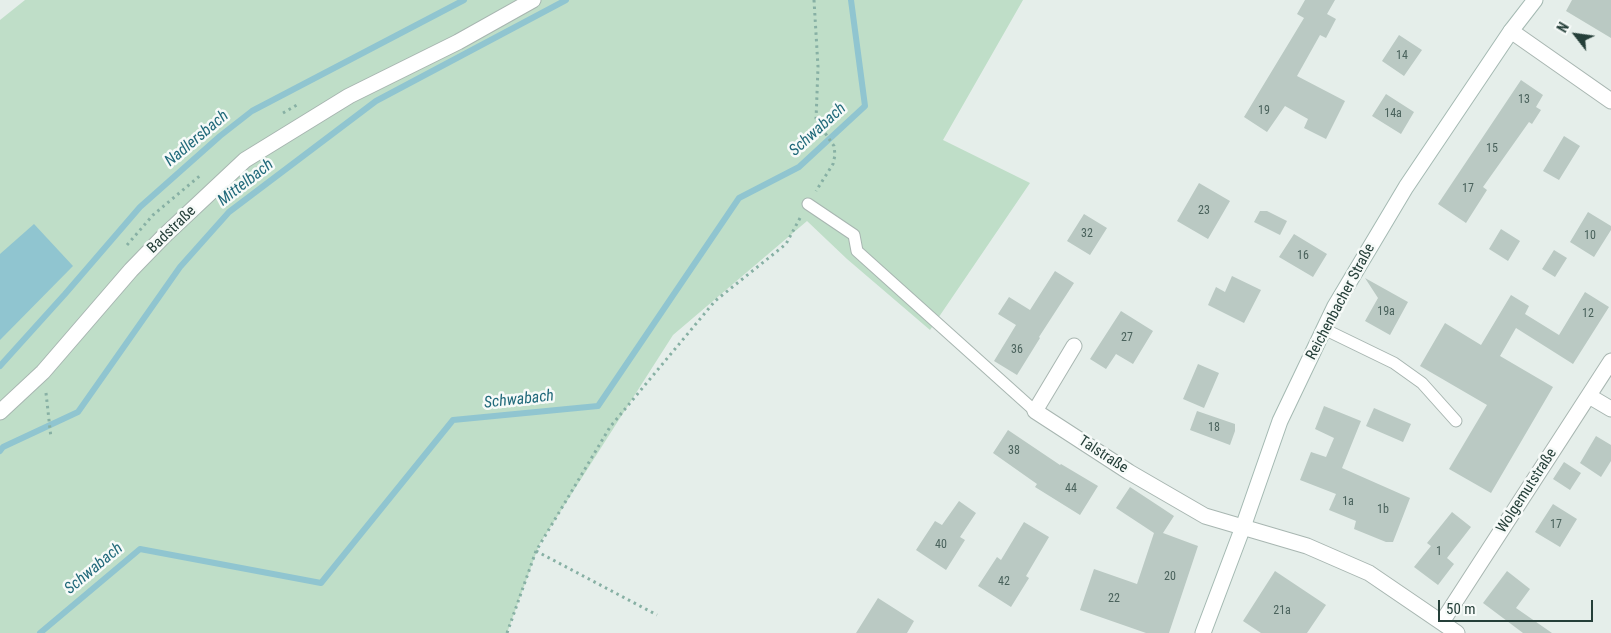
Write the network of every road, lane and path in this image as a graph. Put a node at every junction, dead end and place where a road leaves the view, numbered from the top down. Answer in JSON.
{"nodes":[{"id":1,"x":533,"y":0,"type":"edge"},
{"id":2,"x":814,"y":0,"type":"edge"},
{"id":3,"x":1535,"y":0,"type":"edge"},
{"id":4,"x":1511,"y":31,"type":"junction"},
{"id":5,"x":1611,"y":101,"type":"edge"},
{"id":6,"x":808,"y":204,"type":"junction"},
{"id":7,"x":1324,"y":329,"type":"junction"},
{"id":8,"x":1074,"y":346,"type":"dead end"},
{"id":9,"x":1611,"y":361,"type":"edge"},
{"id":10,"x":1589,"y":396,"type":"junction"},
{"id":11,"x":1611,"y":409,"type":"edge"},
{"id":12,"x":48,"y":411,"type":"dead end"},
{"id":13,"x":1034,"y":411,"type":"junction"},
{"id":14,"x":0,"y":412,"type":"edge"},
{"id":15,"x":1456,"y":421,"type":"dead end"},
{"id":16,"x":51,"y":438,"type":"dead end"},
{"id":17,"x":1243,"y":528,"type":"junction"},
{"id":18,"x":536,"y":551,"type":"junction"},
{"id":19,"x":657,"y":615,"type":"dead end"},
{"id":20,"x":1442,"y":622,"type":"junction"},
{"id":21,"x":507,"y":633,"type":"edge"},
{"id":22,"x":1203,"y":633,"type":"edge"},
{"id":23,"x":1457,"y":633,"type":"edge"}],
"edges":[{"from":1,"to":14,"type":"street","name":"Badstraße"},
{"from":2,"to":6,"type":"path"},
{"from":3,"to":4,"type":"street","name":"Reichenbacher Straße"},
{"from":4,"to":5,"type":"street"},
{"from":4,"to":7,"type":"street","name":"Reichenbacher Straße"},
{"from":6,"to":13,"type":"lane"},
{"from":6,"to":18,"type":"path"},
{"from":7,"to":15,"type":"lane"},
{"from":7,"to":17,"type":"street","name":"Reichenbacher Straße"},
{"from":8,"to":13,"type":"street"},
{"from":9,"to":10,"type":"street","name":"Wolgemutstraße"},
{"from":10,"to":11,"type":"street"},
{"from":10,"to":20,"type":"street","name":"Wolgemutstraße"},
{"from":12,"to":16,"type":"path"},
{"from":13,"to":17,"type":"street","name":"Talstraße"},
{"from":17,"to":20,"type":"street","name":"Talstraße"},
{"from":17,"to":22,"type":"street","name":"Reichenbacher Straße"},
{"from":18,"to":19,"type":"path"},
{"from":18,"to":21,"type":"path"},
{"from":20,"to":23,"type":"street","name":"Talstraße"}]}
